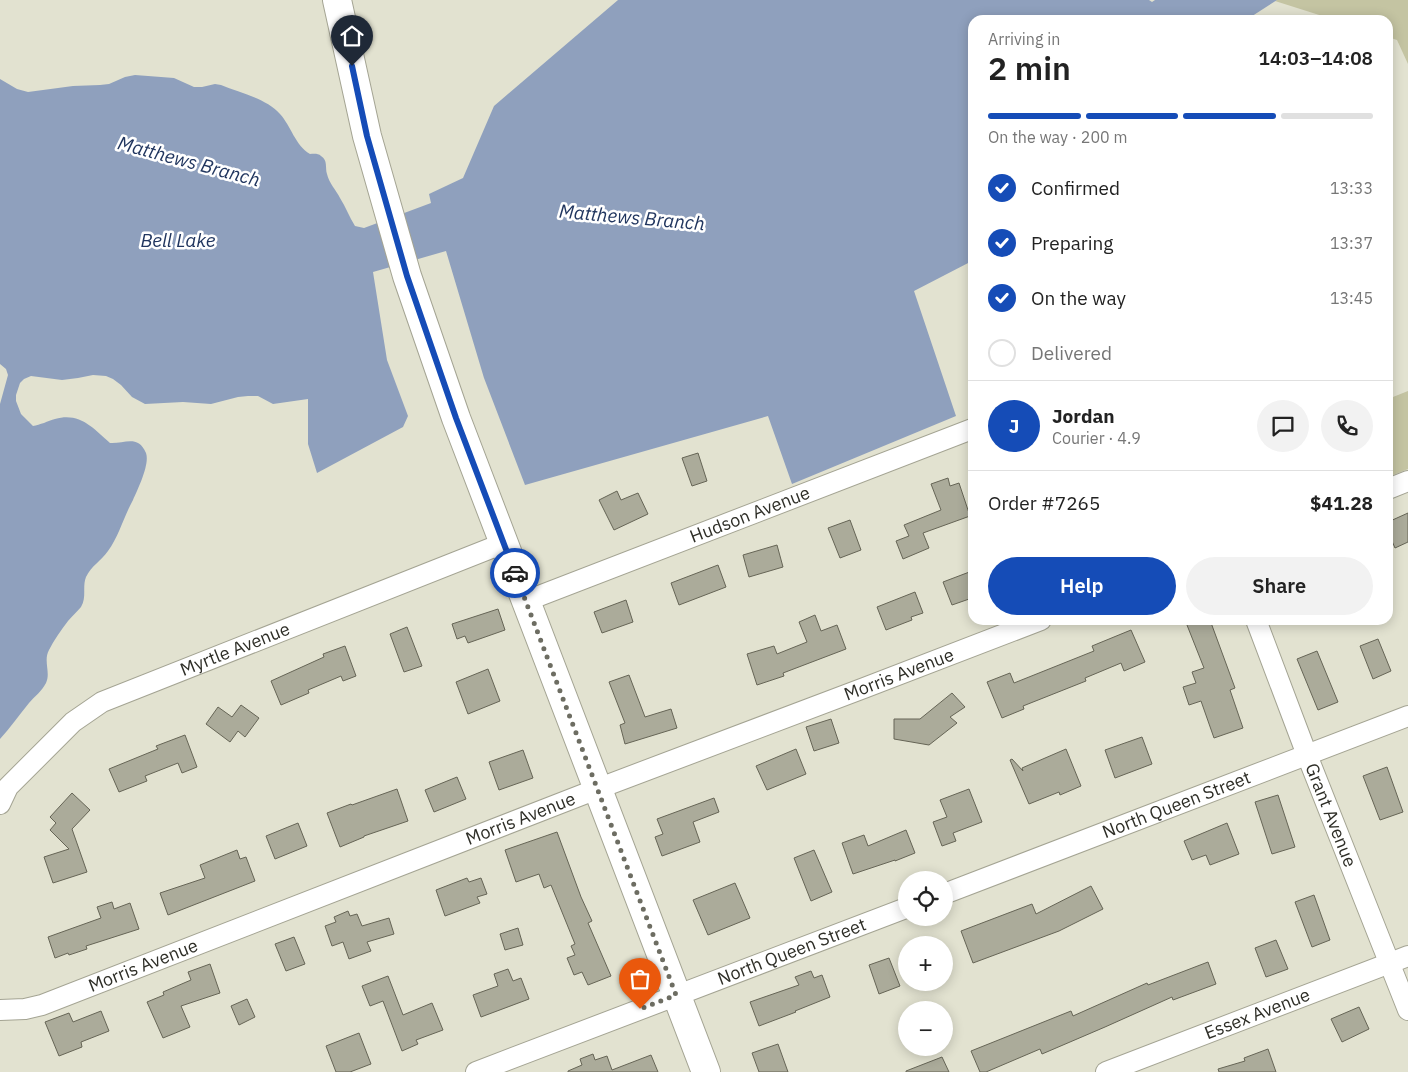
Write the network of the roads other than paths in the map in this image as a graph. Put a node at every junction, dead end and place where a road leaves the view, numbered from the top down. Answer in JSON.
{"nodes":[{"id":1,"x":337,"y":0,"type":"edge"},
{"id":2,"x":968,"y":431,"type":"edge"},
{"id":3,"x":1408,"y":481,"type":"edge"},
{"id":4,"x":1393,"y":487,"type":"edge"},
{"id":5,"x":504,"y":543,"type":"junction"},
{"id":6,"x":526,"y":601,"type":"junction"},
{"id":7,"x":1028,"y":625,"type":"edge"},
{"id":8,"x":1258,"y":625,"type":"edge"},
{"id":9,"x":1408,"y":716,"type":"edge"},
{"id":10,"x":1307,"y":755,"type":"junction"},
{"id":11,"x":597,"y":789,"type":"junction"},
{"id":12,"x":0,"y":804,"type":"edge"},
{"id":13,"x":953,"y":891,"type":"edge"},
{"id":14,"x":898,"y":911,"type":"edge"},
{"id":15,"x":1399,"y":959,"type":"edge"},
{"id":16,"x":676,"y":995,"type":"junction"},
{"id":17,"x":0,"y":1010,"type":"edge"},
{"id":18,"x":1408,"y":1010,"type":"edge"},
{"id":19,"x":476,"y":1072,"type":"edge"},
{"id":20,"x":706,"y":1072,"type":"edge"},
{"id":21,"x":1106,"y":1072,"type":"edge"}],
"edges":[{"from":1,"to":5,"type":"main road"},
{"from":2,"to":6,"type":"street","name":"Hudson Avenue"},
{"from":3,"to":4,"type":"street"},
{"from":5,"to":6,"type":"main road"},
{"from":5,"to":12,"type":"street","name":"Myrtle Avenue"},
{"from":6,"to":11,"type":"main road"},
{"from":7,"to":11,"type":"street","name":"Morris Avenue"},
{"from":8,"to":10,"type":"street","name":"Grant Avenue"},
{"from":9,"to":10,"type":"street","name":"North Queen Street"},
{"from":10,"to":13,"type":"street","name":"North Queen Street"},
{"from":10,"to":15,"type":"street","name":"Grant Avenue"},
{"from":11,"to":16,"type":"main road"},
{"from":11,"to":17,"type":"street","name":"Morris Avenue"},
{"from":14,"to":16,"type":"street","name":"North Queen Street"},
{"from":15,"to":18,"type":"street","name":"Grant Avenue"},
{"from":15,"to":21,"type":"street","name":"Essex Avenue"},
{"from":16,"to":19,"type":"street","name":"North Queen Street"},
{"from":16,"to":20,"type":"main road"}]}
